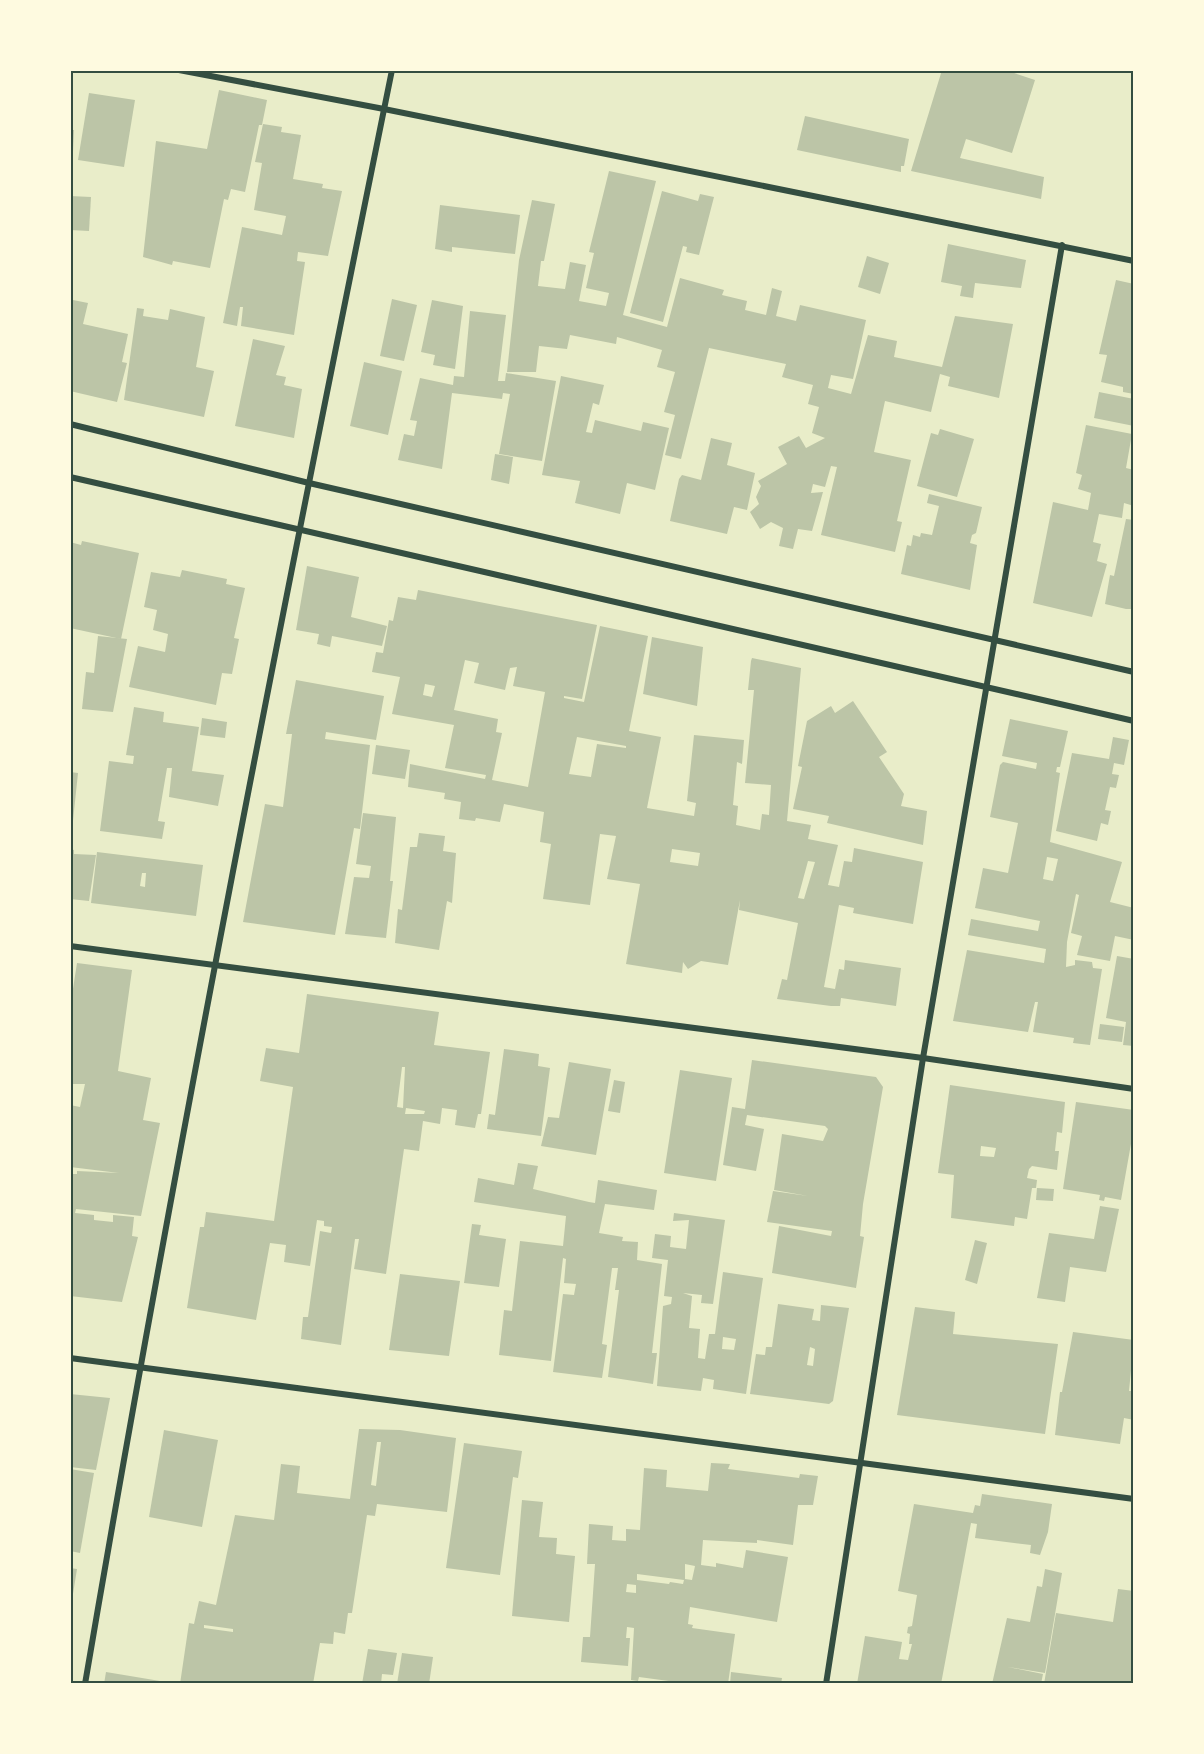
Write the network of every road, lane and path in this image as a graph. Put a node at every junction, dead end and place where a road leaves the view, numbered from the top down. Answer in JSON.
{"nodes":[{"id":1,"x":179,"y":70,"type":"edge"},
{"id":2,"x":392,"y":70,"type":"edge"},
{"id":3,"x":384,"y":109,"type":"junction"},
{"id":4,"x":1062,"y":245,"type":"junction"},
{"id":5,"x":1134,"y":261,"type":"edge"},
{"id":6,"x":70,"y":424,"type":"edge"},
{"id":7,"x":70,"y":477,"type":"edge"},
{"id":8,"x":309,"y":483,"type":"junction"},
{"id":9,"x":299,"y":530,"type":"junction"},
{"id":10,"x":993,"y":641,"type":"junction"},
{"id":11,"x":1134,"y":672,"type":"edge"},
{"id":12,"x":985,"y":686,"type":"junction"},
{"id":13,"x":1134,"y":721,"type":"edge"},
{"id":14,"x":70,"y":946,"type":"edge"},
{"id":15,"x":215,"y":964,"type":"junction"},
{"id":16,"x":923,"y":1058,"type":"junction"},
{"id":17,"x":1134,"y":1089,"type":"edge"},
{"id":18,"x":70,"y":1358,"type":"edge"},
{"id":19,"x":139,"y":1367,"type":"junction"},
{"id":20,"x":861,"y":1462,"type":"junction"},
{"id":21,"x":1134,"y":1499,"type":"edge"},
{"id":22,"x":85,"y":1683,"type":"edge"},
{"id":23,"x":826,"y":1683,"type":"edge"}],
"edges":[{"from":1,"to":3,"type":"street"},
{"from":2,"to":3,"type":"street"},
{"from":3,"to":4,"type":"street"},
{"from":3,"to":8,"type":"street"},
{"from":4,"to":5,"type":"street"},
{"from":4,"to":10,"type":"street"},
{"from":6,"to":8,"type":"street"},
{"from":7,"to":9,"type":"street"},
{"from":8,"to":9,"type":"street"},
{"from":8,"to":10,"type":"street"},
{"from":9,"to":12,"type":"street"},
{"from":9,"to":15,"type":"street"},
{"from":10,"to":11,"type":"street"},
{"from":10,"to":12,"type":"street"},
{"from":12,"to":13,"type":"street"},
{"from":12,"to":16,"type":"street"},
{"from":14,"to":15,"type":"street"},
{"from":15,"to":16,"type":"street"},
{"from":15,"to":19,"type":"street"},
{"from":16,"to":17,"type":"street"},
{"from":16,"to":20,"type":"street"},
{"from":18,"to":19,"type":"street"},
{"from":19,"to":20,"type":"street"},
{"from":19,"to":22,"type":"street"},
{"from":20,"to":21,"type":"street"},
{"from":20,"to":23,"type":"street"}]}
